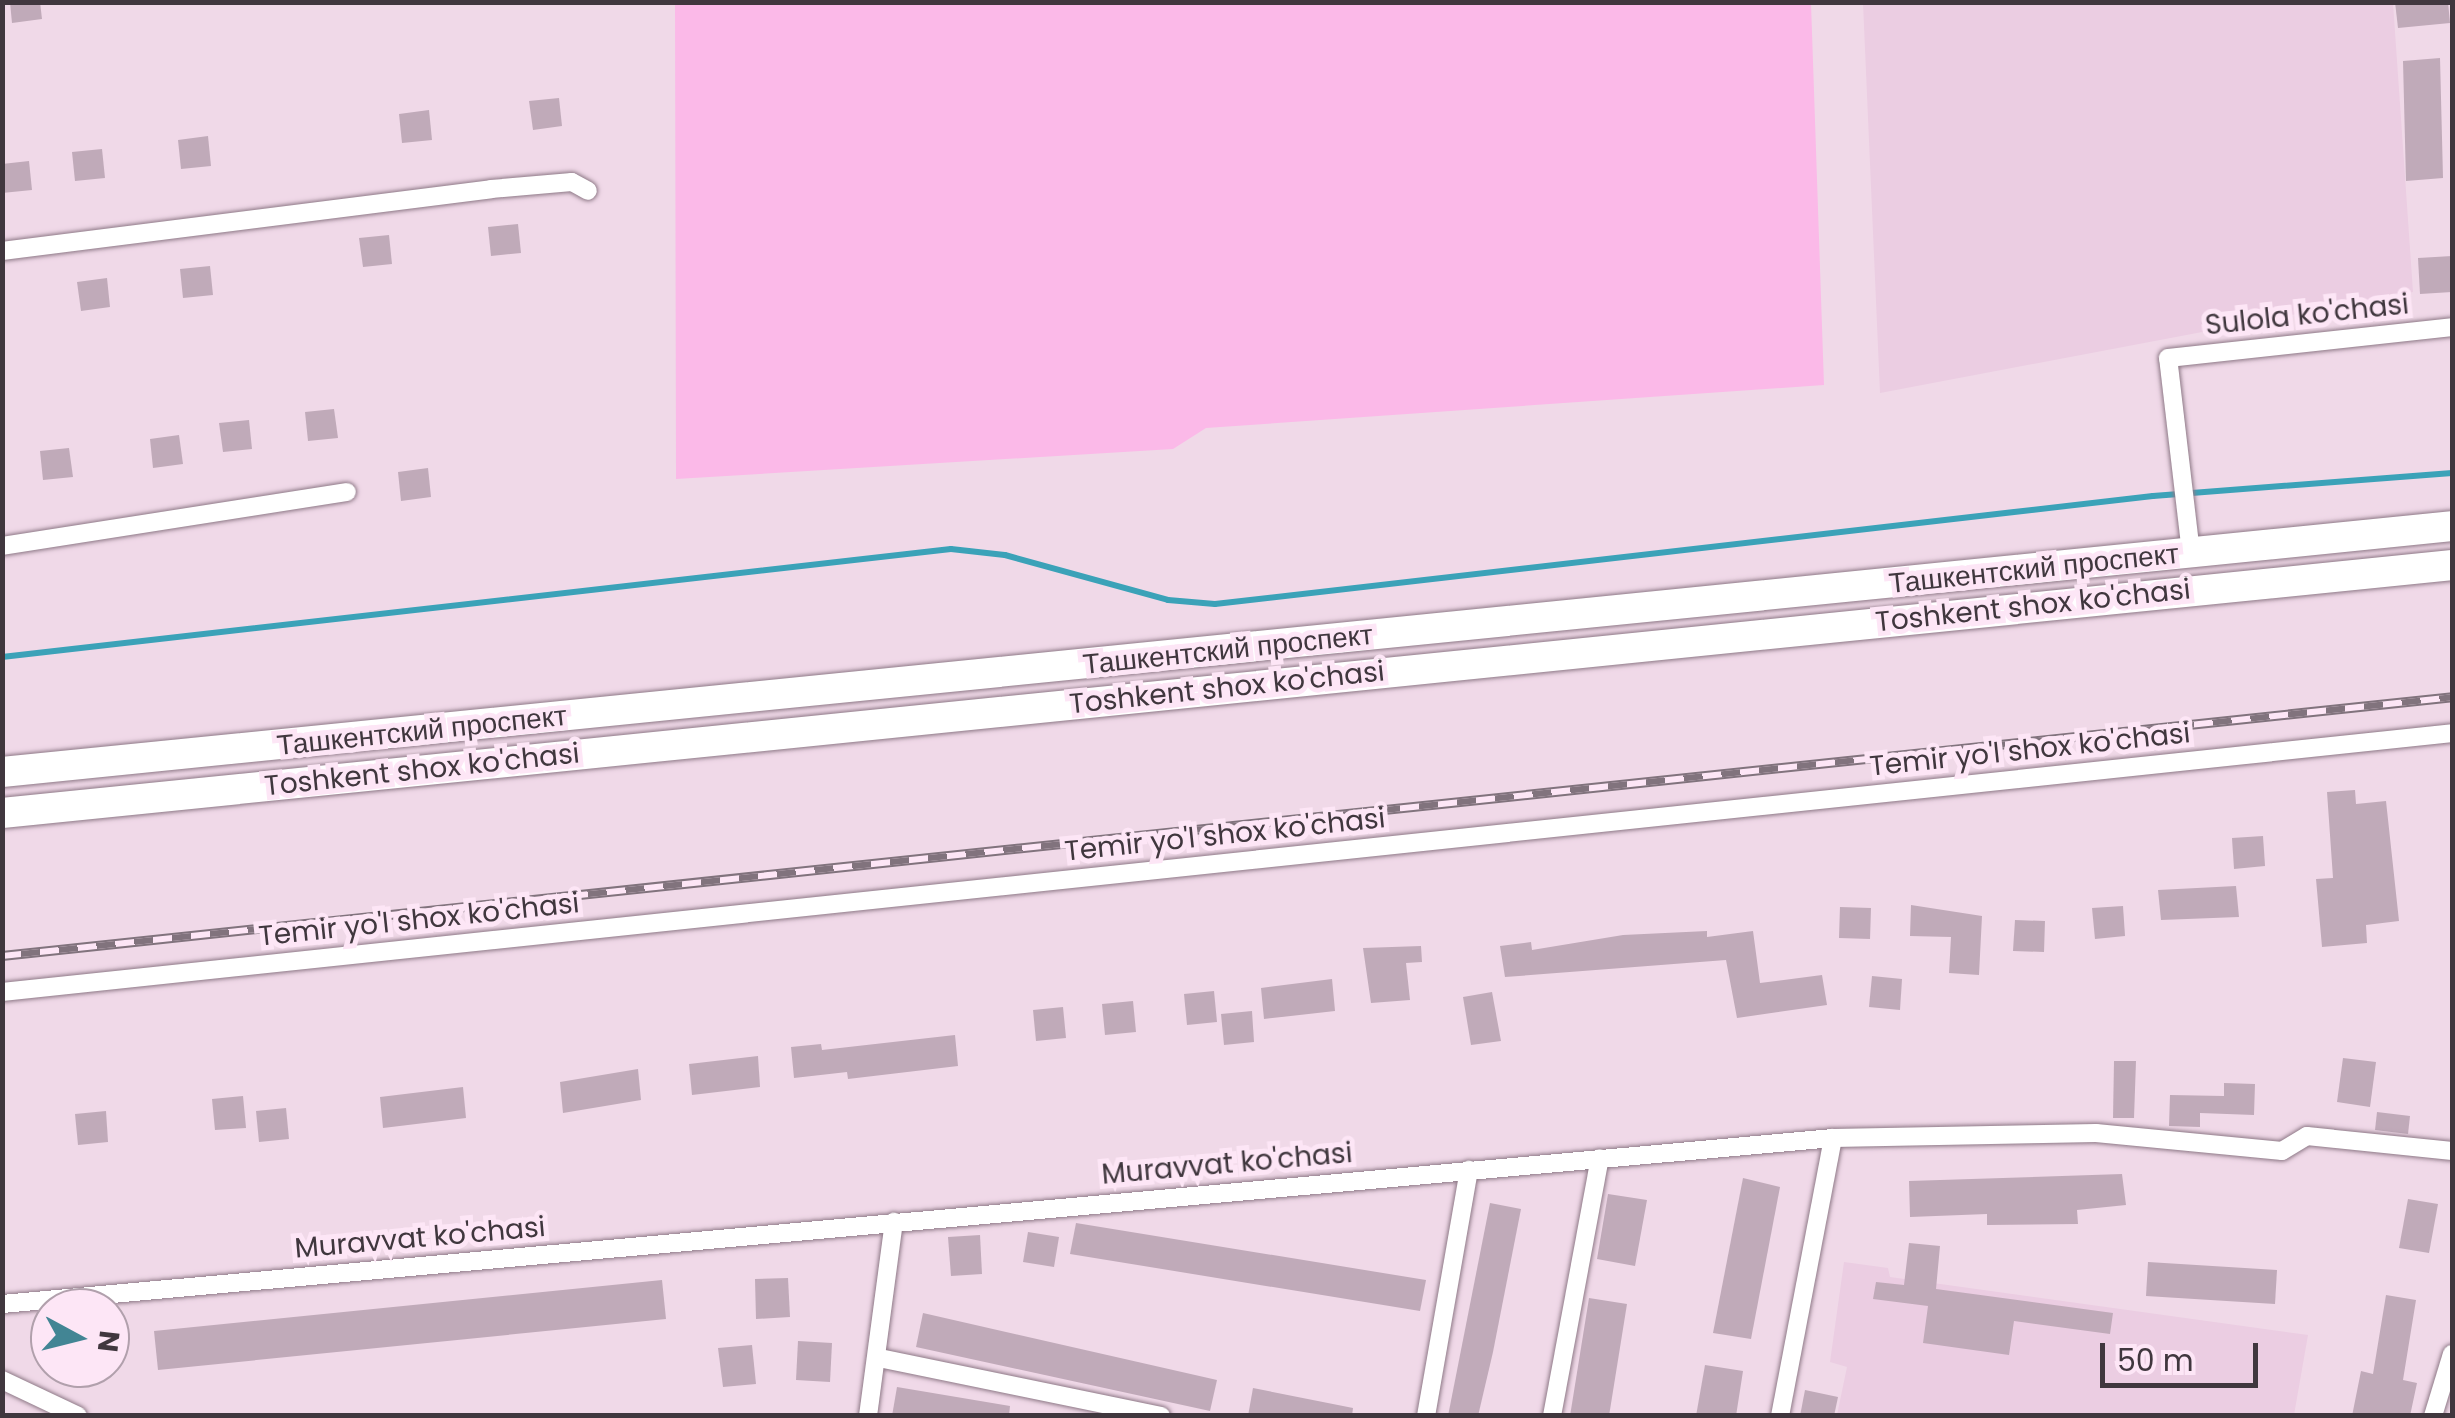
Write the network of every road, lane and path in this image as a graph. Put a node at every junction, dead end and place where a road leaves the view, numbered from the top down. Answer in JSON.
{"nodes":[{"id":1,"x":588,"y":191,"type":"dead end"},
{"id":2,"x":2,"y":251,"type":"edge"},
{"id":3,"x":2452,"y":328,"type":"edge"},
{"id":4,"x":347,"y":492,"type":"dead end"},
{"id":5,"x":2452,"y":526,"type":"edge"},
{"id":6,"x":2,"y":546,"type":"edge"},
{"id":7,"x":2191,"y":553,"type":"junction"},
{"id":8,"x":2452,"y":565,"type":"edge"},
{"id":9,"x":2452,"y":733,"type":"edge"},
{"id":10,"x":2,"y":772,"type":"edge"},
{"id":11,"x":2,"y":812,"type":"edge"},
{"id":12,"x":2,"y":992,"type":"edge"},
{"id":13,"x":1833,"y":1138,"type":"junction"},
{"id":14,"x":2452,"y":1151,"type":"edge"},
{"id":15,"x":1600,"y":1158,"type":"junction"},
{"id":16,"x":1469,"y":1170,"type":"junction"},
{"id":17,"x":894,"y":1222,"type":"junction"},
{"id":18,"x":2,"y":1304,"type":"edge"},
{"id":19,"x":2452,"y":1354,"type":"edge"},
{"id":20,"x":879,"y":1358,"type":"junction"},
{"id":21,"x":2,"y":1380,"type":"edge"},
{"id":22,"x":57,"y":1412,"type":"edge"},
{"id":23,"x":78,"y":1416,"type":"edge"},
{"id":24,"x":868,"y":1416,"type":"edge"},
{"id":25,"x":1161,"y":1416,"type":"edge"},
{"id":26,"x":1426,"y":1416,"type":"edge"},
{"id":27,"x":1552,"y":1416,"type":"edge"},
{"id":28,"x":1780,"y":1416,"type":"edge"},
{"id":29,"x":2433,"y":1416,"type":"edge"}],
"edges":[{"from":1,"to":2,"type":"street"},
{"from":3,"to":7,"type":"street","name":"Sulola ko'chasi"},
{"from":4,"to":6,"type":"street"},
{"from":5,"to":7,"type":"highway","name":"Ташкентский проспект"},
{"from":7,"to":10,"type":"highway","name":"Ташкентский проспект"},
{"from":8,"to":11,"type":"highway","name":"Toshkent shox ko'chasi"},
{"from":9,"to":12,"type":"street","name":"Temir yo'l shox ko'chasi"},
{"from":13,"to":14,"type":"street","name":"Muravvat ko'chasi"},
{"from":13,"to":15,"type":"street","name":"Muravvat ko'chasi"},
{"from":13,"to":28,"type":"street"},
{"from":15,"to":16,"type":"street","name":"Muravvat ko'chasi"},
{"from":15,"to":27,"type":"street"},
{"from":16,"to":17,"type":"street","name":"Muravvat ko'chasi"},
{"from":16,"to":26,"type":"street"},
{"from":17,"to":18,"type":"street","name":"Muravvat ko'chasi"},
{"from":17,"to":20,"type":"street"},
{"from":19,"to":29,"type":"street"},
{"from":20,"to":24,"type":"street"},
{"from":20,"to":25,"type":"street"},
{"from":21,"to":22,"type":"street"},
{"from":22,"to":23,"type":"street"}]}
